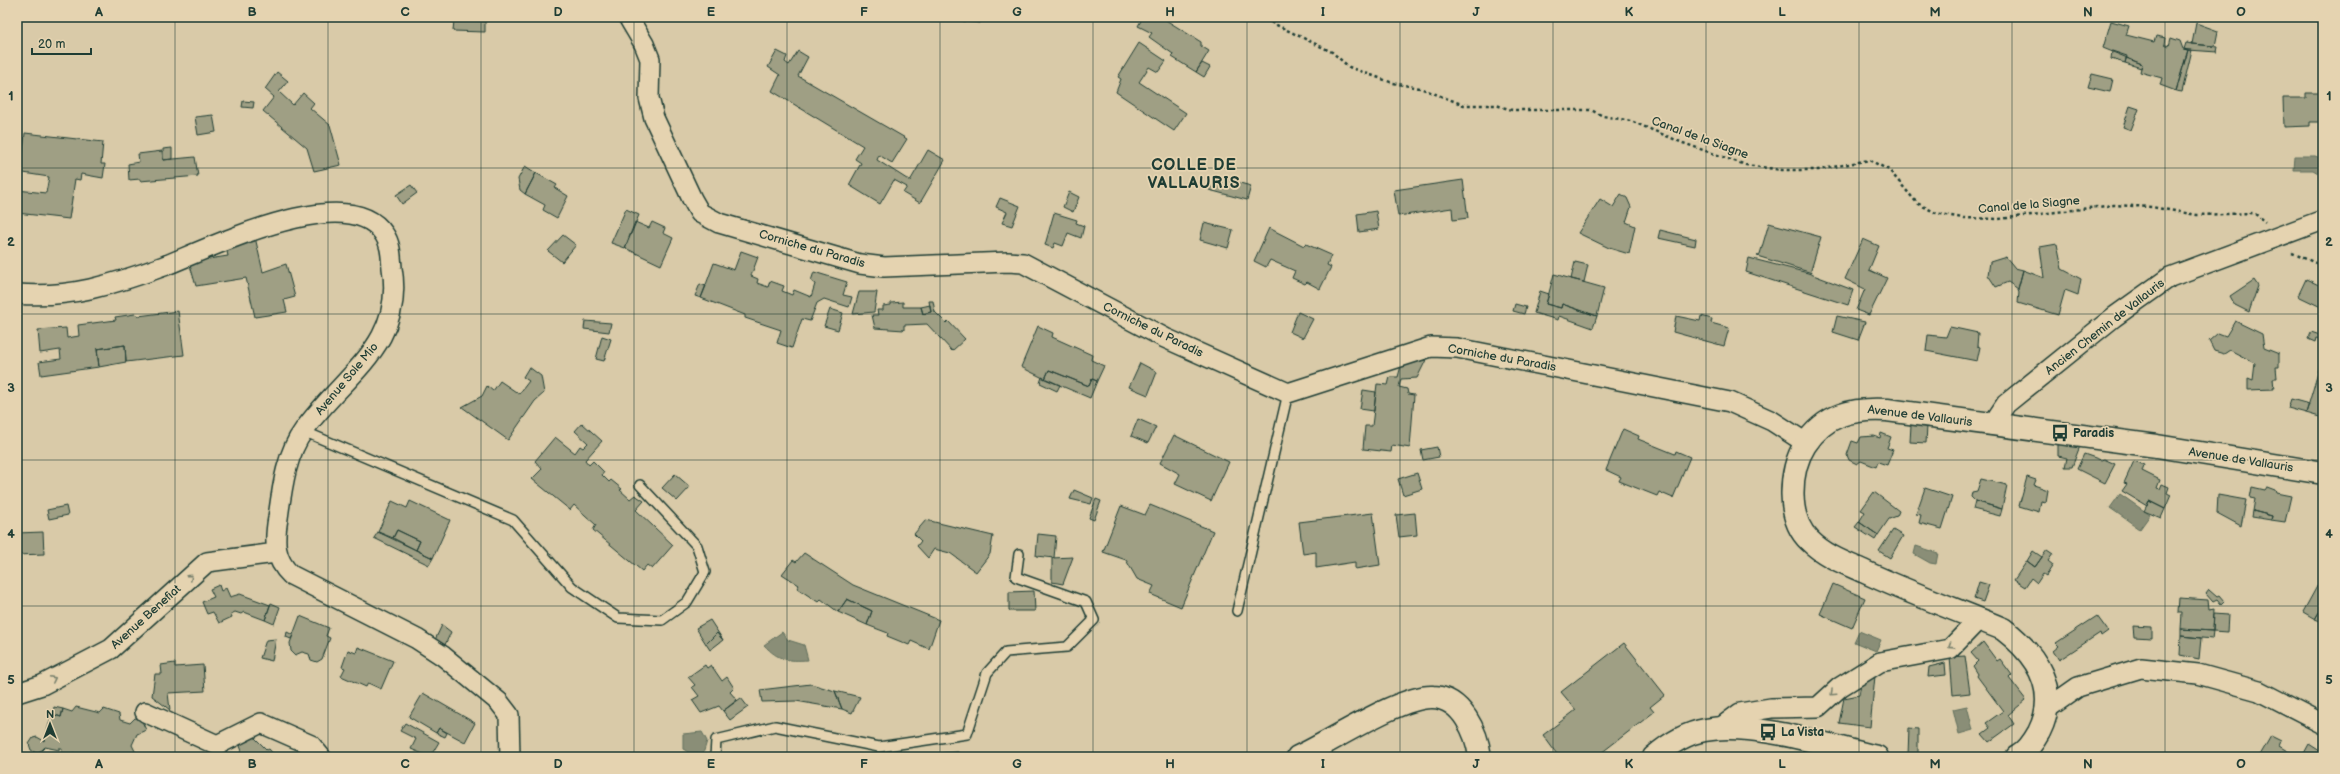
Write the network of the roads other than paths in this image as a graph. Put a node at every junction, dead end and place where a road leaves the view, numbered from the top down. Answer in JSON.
{"nodes":[{"id":1,"x":628,"y":17,"type":"edge"},
{"id":2,"x":2323,"y":220,"type":"edge"},
{"id":3,"x":17,"y":294,"type":"edge"},
{"id":4,"x":1288,"y":393,"type":"junction"},
{"id":5,"x":1992,"y":425,"type":"junction"},
{"id":6,"x":303,"y":431,"type":"junction"},
{"id":7,"x":1806,"y":443,"type":"junction"},
{"id":8,"x":2323,"y":473,"type":"edge"},
{"id":9,"x":640,"y":485,"type":"dead end"},
{"id":10,"x":276,"y":553,"type":"junction"},
{"id":11,"x":1019,"y":554,"type":"dead end"},
{"id":12,"x":1237,"y":611,"type":"dead end"},
{"id":13,"x":1979,"y":619,"type":"junction"},
{"id":14,"x":17,"y":693,"type":"edge"},
{"id":15,"x":2048,"y":708,"type":"junction"},
{"id":16,"x":145,"y":712,"type":"dead end"},
{"id":17,"x":2323,"y":724,"type":"edge"},
{"id":18,"x":1720,"y":728,"type":"junction"},
{"id":19,"x":321,"y":757,"type":"edge"},
{"id":20,"x":510,"y":757,"type":"edge"},
{"id":21,"x":715,"y":757,"type":"edge"},
{"id":22,"x":1298,"y":757,"type":"edge"},
{"id":23,"x":1480,"y":757,"type":"edge"},
{"id":24,"x":1654,"y":757,"type":"edge"},
{"id":25,"x":1877,"y":757,"type":"edge"},
{"id":26,"x":2017,"y":757,"type":"edge"}],
"edges":[{"from":1,"to":4,"type":"street","name":"Corniche du Paradis"},
{"from":2,"to":5,"type":"street","name":"Ancien Chemin de Vallauris"},
{"from":3,"to":6,"type":"street","name":"Avenue Sole Mio"},
{"from":4,"to":7,"type":"street","name":"Corniche du Paradis"},
{"from":4,"to":12,"type":"lane"},
{"from":5,"to":7,"type":"main road","name":"Avenue de Vallauris"},
{"from":5,"to":8,"type":"main road","name":"Avenue de Vallauris"},
{"from":6,"to":9,"type":"lane"},
{"from":6,"to":10,"type":"street","name":"Avenue Sole Mio"},
{"from":7,"to":13,"type":"main road","name":"Avenue de Vallauris"},
{"from":14,"to":10,"type":"street","name":"Avenue Benefiat","one_way":true},
{"from":10,"to":20,"type":"street","name":"Avenue Sole Mio"},
{"from":11,"to":21,"type":"lane"},
{"from":13,"to":15,"type":"main road","name":"Avenue de Vallauris"},
{"from":13,"to":18,"type":"street","one_way":true},
{"from":15,"to":17,"type":"street"},
{"from":15,"to":26,"type":"main road","name":"Avenue de Vallauris"},
{"from":16,"to":19,"type":"street"},
{"from":18,"to":24,"type":"main road"},
{"from":18,"to":25,"type":"main road"},
{"from":22,"to":23,"type":"main road"}]}
